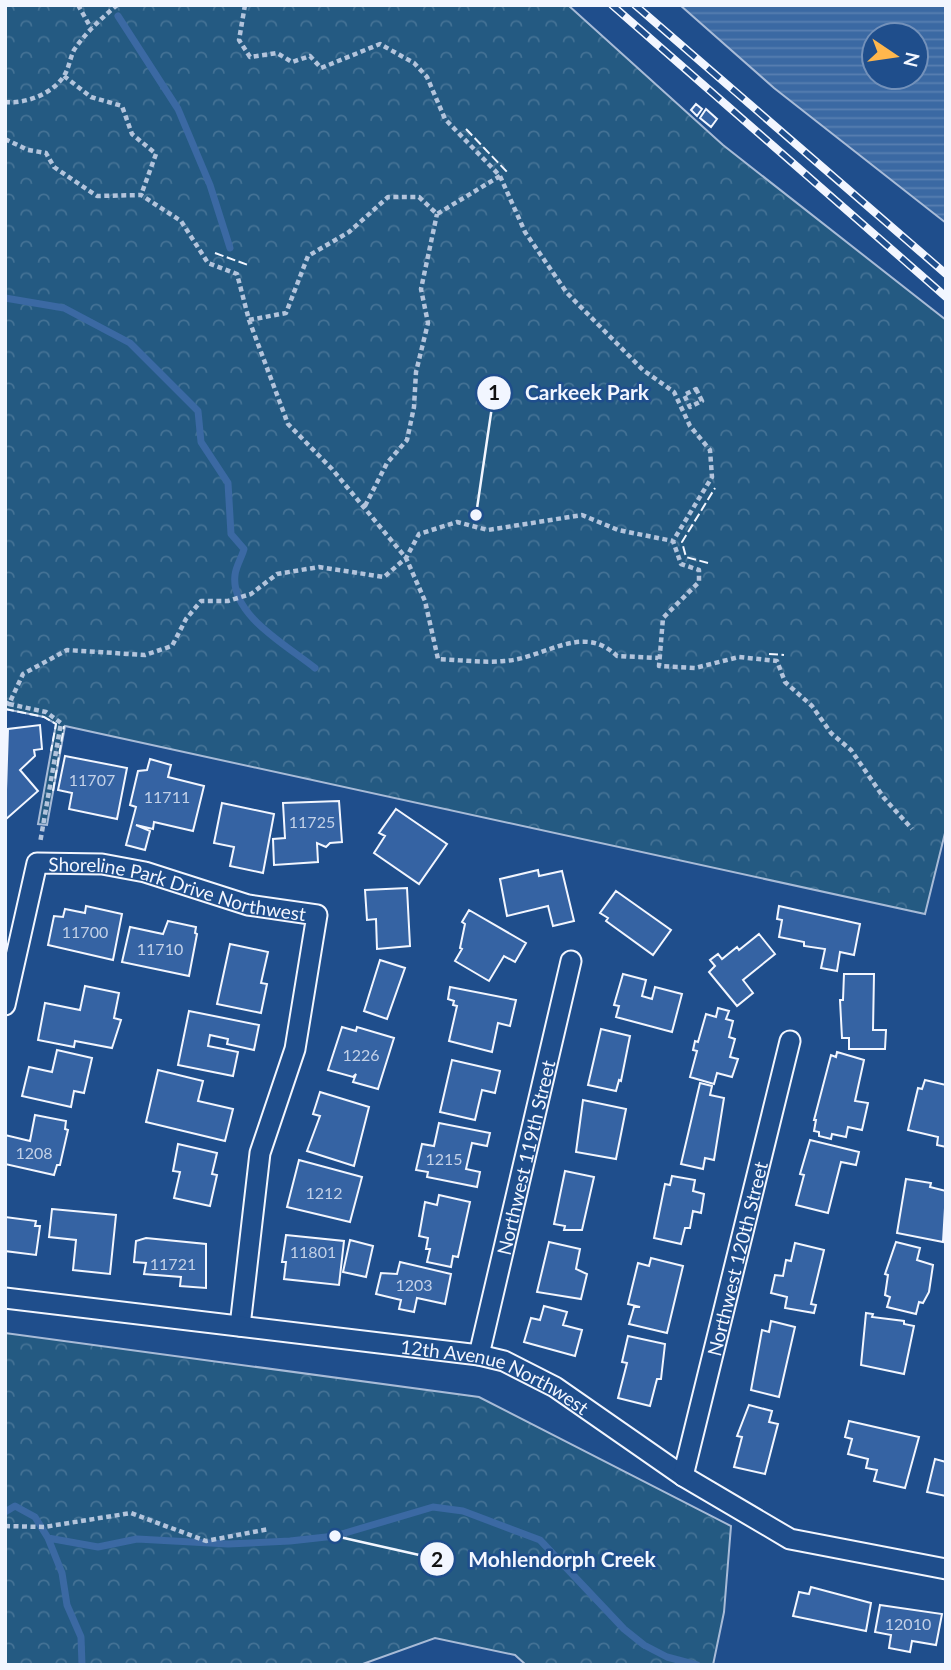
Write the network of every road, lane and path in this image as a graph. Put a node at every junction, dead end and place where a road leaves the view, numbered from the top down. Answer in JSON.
{"nodes":[{"id":1,"x":78,"y":5,"type":"edge"},
{"id":2,"x":117,"y":5,"type":"edge"},
{"id":3,"x":245,"y":5,"type":"edge"},
{"id":4,"x":91,"y":28,"type":"junction"},
{"id":5,"x":64,"y":76,"type":"junction"},
{"id":6,"x":5,"y":102,"type":"edge"},
{"id":7,"x":5,"y":139,"type":"edge"},
{"id":8,"x":500,"y":176,"type":"junction"},
{"id":9,"x":141,"y":195,"type":"junction"},
{"id":10,"x":436,"y":214,"type":"junction"},
{"id":11,"x":249,"y":320,"type":"junction"},
{"id":12,"x":687,"y":401,"type":"dead end"},
{"id":13,"x":680,"y":404,"type":"junction"},
{"id":14,"x":365,"y":506,"type":"junction"},
{"id":15,"x":673,"y":541,"type":"junction"},
{"id":16,"x":406,"y":558,"type":"junction"},
{"id":17,"x":658,"y":658,"type":"junction"},
{"id":18,"x":7,"y":703,"type":"edge"},
{"id":19,"x":912,"y":829,"type":"dead end"},
{"id":20,"x":37,"y":863,"type":"junction"},
{"id":21,"x":570,"y":961,"type":"dead end"},
{"id":22,"x":5,"y":1005,"type":"edge"},
{"id":23,"x":790,"y":1041,"type":"dead end"},
{"id":24,"x":5,"y":1298,"type":"edge"},
{"id":25,"x":240,"y":1326,"type":"junction"},
{"id":26,"x":479,"y":1355,"type":"junction"},
{"id":27,"x":683,"y":1476,"type":"junction"},
{"id":28,"x":5,"y":1526,"type":"edge"},
{"id":29,"x":269,"y":1529,"type":"dead end"},
{"id":30,"x":946,"y":1569,"type":"edge"}],
"edges":[{"from":1,"to":4,"type":"path"},
{"from":2,"to":4,"type":"path"},
{"from":3,"to":8,"type":"path"},
{"from":4,"to":5,"type":"path"},
{"from":5,"to":6,"type":"path"},
{"from":5,"to":9,"type":"path"},
{"from":7,"to":9,"type":"path"},
{"from":8,"to":10,"type":"path"},
{"from":8,"to":13,"type":"path"},
{"from":9,"to":11,"type":"path"},
{"from":10,"to":11,"type":"path"},
{"from":10,"to":14,"type":"path"},
{"from":11,"to":14,"type":"path"},
{"from":12,"to":13,"type":"path"},
{"from":13,"to":15,"type":"path"},
{"from":14,"to":16,"type":"path"},
{"from":15,"to":16,"type":"path"},
{"from":15,"to":17,"type":"path"},
{"from":16,"to":17,"type":"path"},
{"from":16,"to":18,"type":"path"},
{"from":17,"to":19,"type":"path"},
{"from":18,"to":20,"type":"path"},
{"from":20,"to":22,"type":"street"},
{"from":20,"to":25,"type":"street","name":"Shoreline Park Drive Northwest"},
{"from":21,"to":26,"type":"street","name":"Northwest 119th Street"},
{"from":23,"to":27,"type":"street","name":"Northwest 120th Street"},
{"from":24,"to":25,"type":"street","name":"12th Avenue Northwest"},
{"from":25,"to":26,"type":"street","name":"12th Avenue Northwest"},
{"from":26,"to":27,"type":"street","name":"12th Avenue Northwest"},
{"from":27,"to":30,"type":"street","name":"12th Avenue Northwest"},
{"from":28,"to":29,"type":"path"}]}
